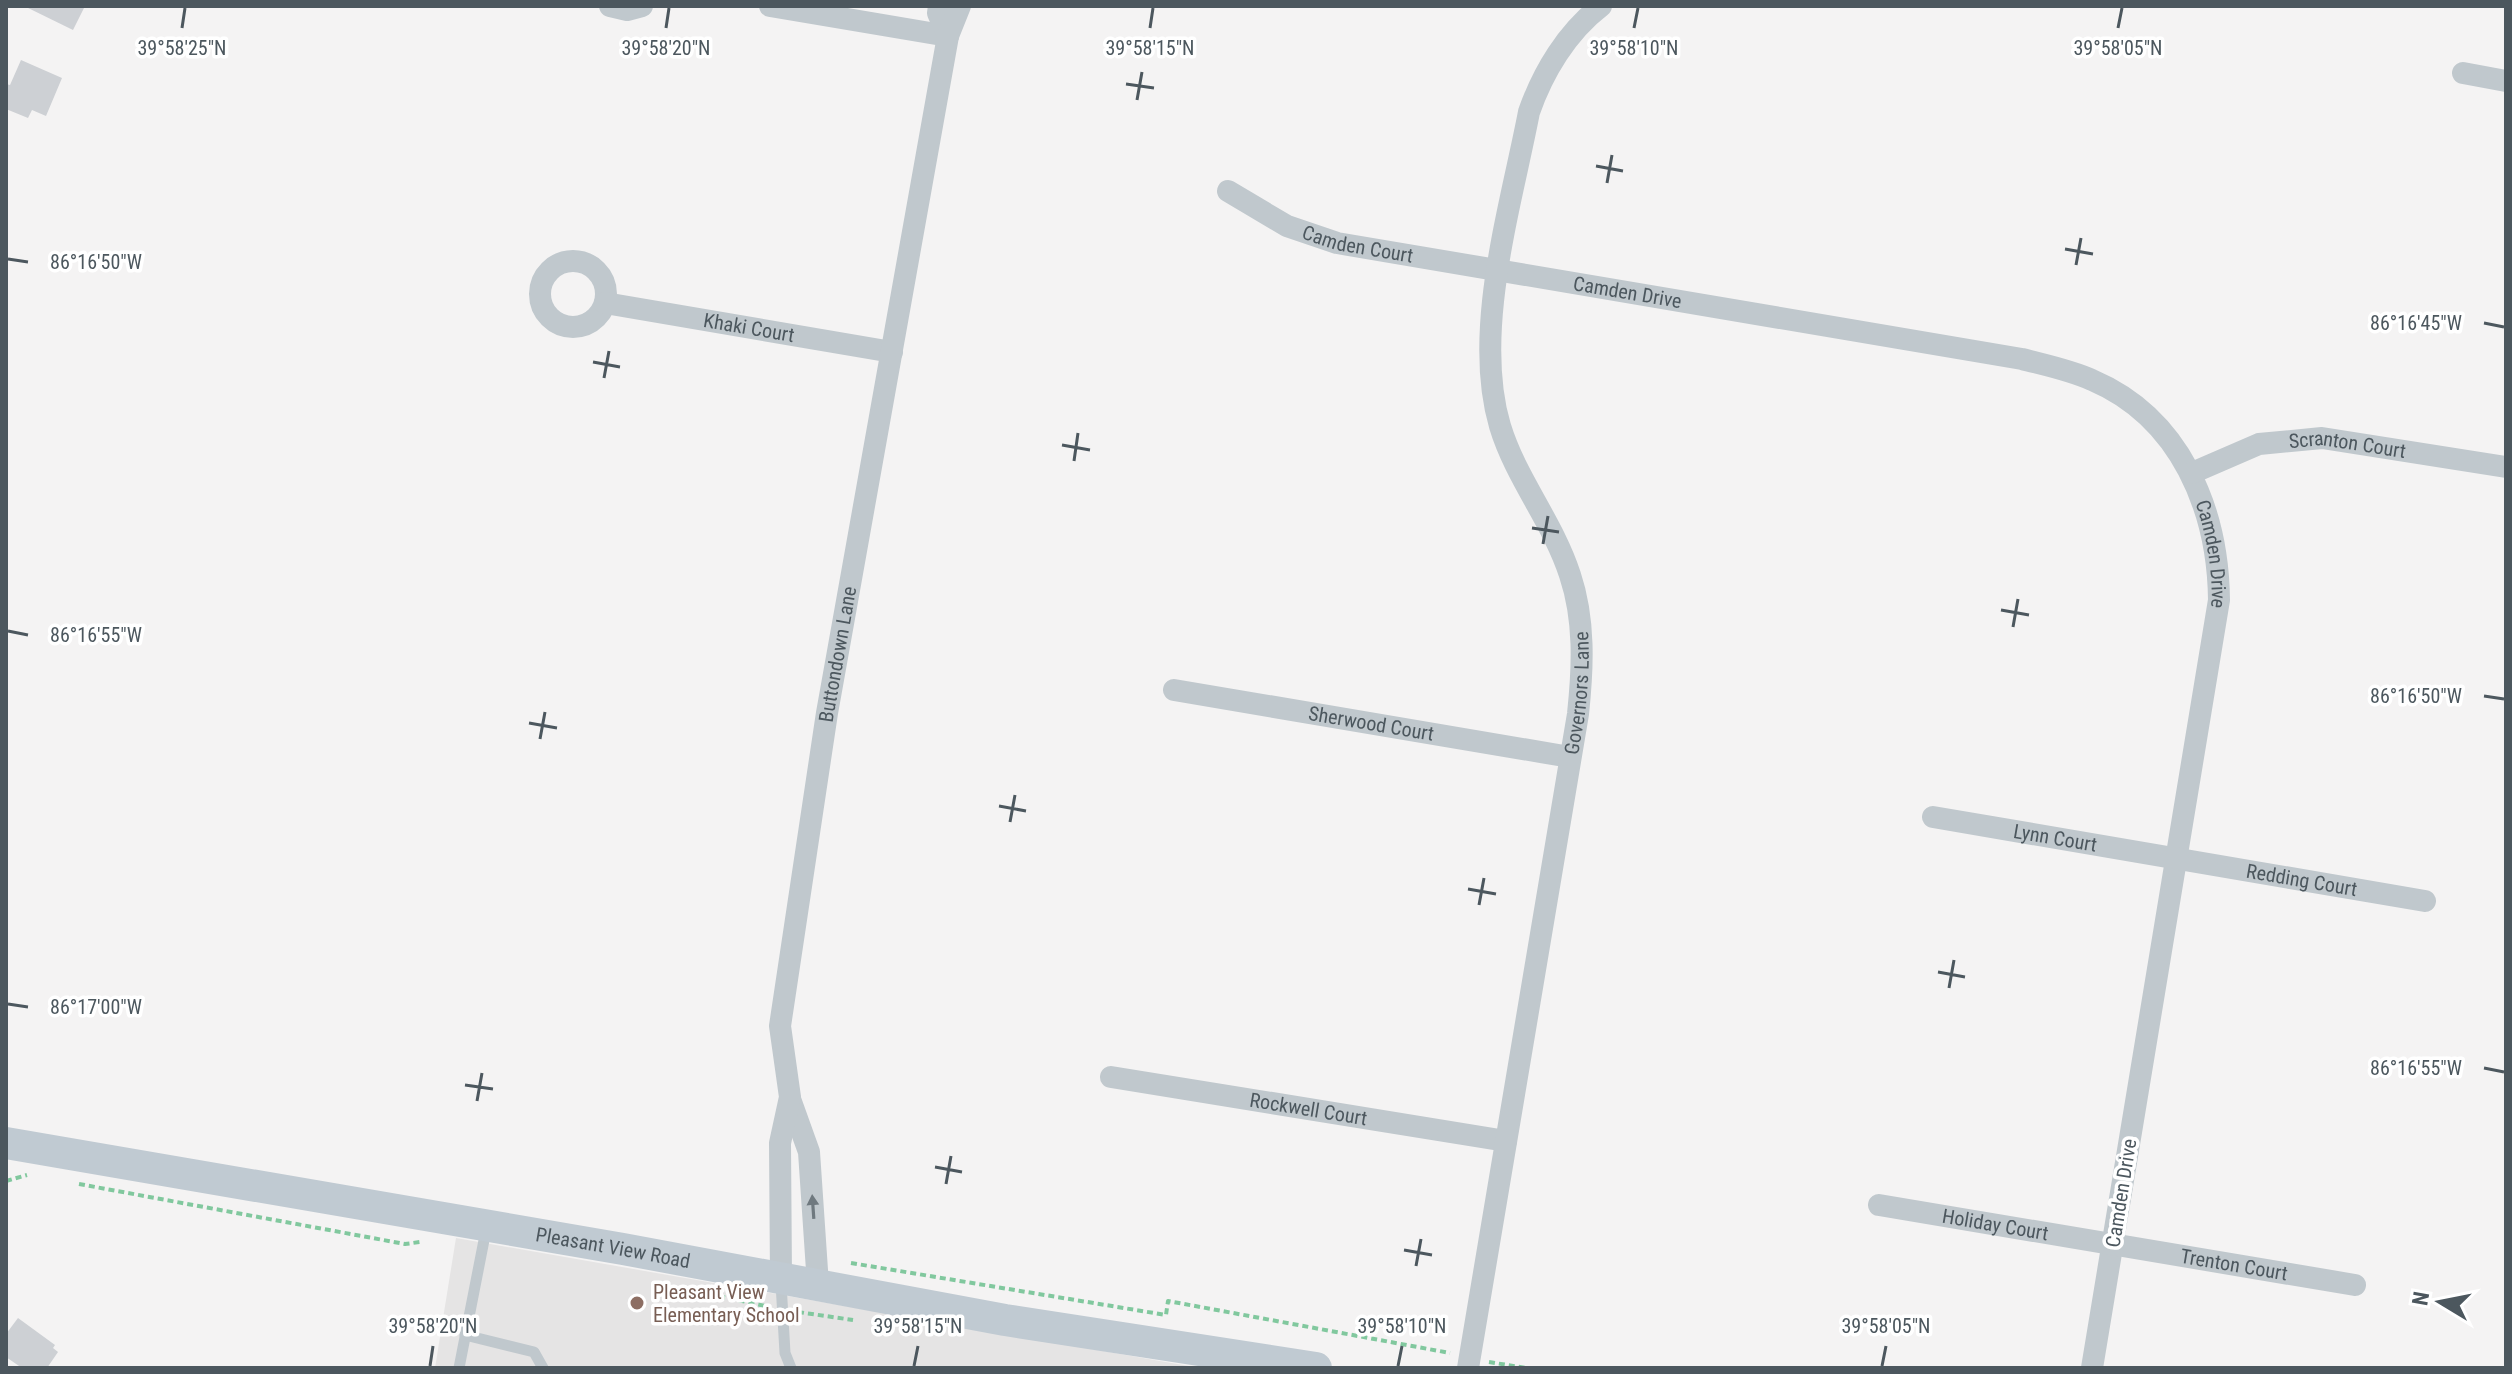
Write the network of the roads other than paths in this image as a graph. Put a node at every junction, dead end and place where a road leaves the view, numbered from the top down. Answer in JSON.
{"nodes":[{"id":1,"x":610,"y":6,"type":"edge"},
{"id":2,"x":642,"y":6,"type":"edge"},
{"id":3,"x":770,"y":6,"type":"edge"},
{"id":4,"x":939,"y":6,"type":"edge"},
{"id":5,"x":960,"y":6,"type":"edge"},
{"id":6,"x":1601,"y":6,"type":"edge"},
{"id":7,"x":948,"y":36,"type":"junction"},
{"id":8,"x":2463,"y":73,"type":"dead end"},
{"id":9,"x":2506,"y":81,"type":"edge"},
{"id":10,"x":1228,"y":191,"type":"dead end"},
{"id":11,"x":1499,"y":271,"type":"junction"},
{"id":12,"x":605,"y":303,"type":"dead end"},
{"id":13,"x":892,"y":352,"type":"junction"},
{"id":14,"x":2506,"y":467,"type":"edge"},
{"id":15,"x":2192,"y":473,"type":"junction"},
{"id":16,"x":1174,"y":690,"type":"dead end"},
{"id":17,"x":1570,"y":757,"type":"junction"},
{"id":18,"x":1933,"y":817,"type":"dead end"},
{"id":19,"x":2177,"y":861,"type":"junction"},
{"id":20,"x":2425,"y":901,"type":"dead end"},
{"id":21,"x":1111,"y":1077,"type":"dead end"},
{"id":22,"x":790,"y":1097,"type":"junction"},
{"id":23,"x":1506,"y":1141,"type":"junction"},
{"id":24,"x":6,"y":1143,"type":"edge"},
{"id":25,"x":1879,"y":1205,"type":"dead end"},
{"id":26,"x":487,"y":1225,"type":"junction"},
{"id":27,"x":2112,"y":1245,"type":"junction"},
{"id":28,"x":818,"y":1285,"type":"junction"},
{"id":29,"x":2355,"y":1285,"type":"dead end"},
{"id":30,"x":781,"y":1294,"type":"junction"},
{"id":31,"x":465,"y":1335,"type":"junction"},
{"id":32,"x":1236,"y":1362,"type":"edge"},
{"id":33,"x":1469,"y":1363,"type":"edge"},
{"id":34,"x":459,"y":1368,"type":"edge"},
{"id":35,"x":543,"y":1368,"type":"edge"},
{"id":36,"x":791,"y":1368,"type":"edge"},
{"id":37,"x":1316,"y":1368,"type":"edge"},
{"id":38,"x":2092,"y":1368,"type":"edge"}],
"edges":[{"from":1,"to":2,"type":"street"},
{"from":3,"to":7,"type":"street"},
{"from":4,"to":7,"type":"street"},
{"from":5,"to":7,"type":"street"},
{"from":6,"to":11,"type":"street","name":"Governors Lane"},
{"from":7,"to":13,"type":"street","name":"Buttondown Lane"},
{"from":8,"to":9,"type":"street"},
{"from":10,"to":11,"type":"street","name":"Camden Court"},
{"from":11,"to":15,"type":"street","name":"Camden Drive"},
{"from":11,"to":17,"type":"street","name":"Governors Lane"},
{"from":12,"to":13,"type":"street","name":"Khaki Court"},
{"from":13,"to":22,"type":"street","name":"Buttondown Lane"},
{"from":14,"to":15,"type":"street","name":"Scranton Court"},
{"from":15,"to":19,"type":"street","name":"Camden Drive"},
{"from":16,"to":17,"type":"street","name":"Sherwood Court"},
{"from":17,"to":23,"type":"street","name":"Governors Lane"},
{"from":18,"to":19,"type":"street","name":"Lynn Court"},
{"from":19,"to":20,"type":"street","name":"Redding Court"},
{"from":19,"to":27,"type":"street","name":"Camden Drive"},
{"from":21,"to":23,"type":"street","name":"Rockwell Court"},
{"from":28,"to":22,"type":"street","one_way":true},
{"from":22,"to":30,"type":"street","name":"Buttondown Lane"},
{"from":23,"to":33,"type":"street","name":"Governors Lane"},
{"from":24,"to":26,"type":"main road","name":"Pleasant View Road"},
{"from":25,"to":27,"type":"street","name":"Holiday Court"},
{"from":26,"to":30,"type":"main road","name":"Pleasant View Road"},
{"from":26,"to":31,"type":"lane"},
{"from":27,"to":29,"type":"street","name":"Trenton Court"},
{"from":27,"to":38,"type":"street","name":"Camden Drive"},
{"from":28,"to":30,"type":"main road","name":"Pleasant View Road"},
{"from":28,"to":32,"type":"main road","name":"Pleasant View Road"},
{"from":30,"to":36,"type":"lane"},
{"from":31,"to":34,"type":"lane"},
{"from":31,"to":35,"type":"lane"},
{"from":32,"to":37,"type":"main road","name":"Pleasant View Road"}]}
